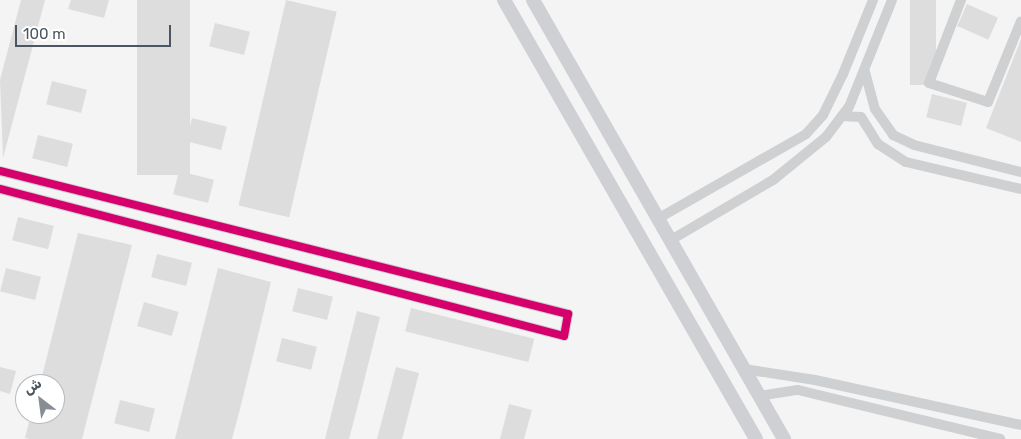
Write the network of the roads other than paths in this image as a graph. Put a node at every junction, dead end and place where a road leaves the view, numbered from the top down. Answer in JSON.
{"nodes":[{"id":1,"x":504,"y":0,"type":"edge"},
{"id":2,"x":533,"y":0,"type":"edge"},
{"id":3,"x":873,"y":0,"type":"edge"},
{"id":4,"x":892,"y":0,"type":"edge"},
{"id":5,"x":961,"y":0,"type":"edge"},
{"id":6,"x":1021,"y":22,"type":"edge"},
{"id":7,"x":864,"y":72,"type":"junction"},
{"id":8,"x":842,"y":116,"type":"junction"},
{"id":9,"x":0,"y":171,"type":"edge"},
{"id":10,"x":1021,"y":172,"type":"edge"},
{"id":11,"x":0,"y":189,"type":"edge"},
{"id":12,"x":1021,"y":189,"type":"edge"},
{"id":13,"x":659,"y":218,"type":"junction"},
{"id":14,"x":671,"y":240,"type":"junction"},
{"id":15,"x":744,"y":369,"type":"junction"},
{"id":16,"x":759,"y":396,"type":"junction"},
{"id":17,"x":1021,"y":425,"type":"edge"},
{"id":18,"x":756,"y":439,"type":"edge"},
{"id":19,"x":784,"y":439,"type":"edge"},
{"id":20,"x":1000,"y":439,"type":"edge"}],
"edges":[{"from":1,"to":18,"type":"main road"},
{"from":2,"to":13,"type":"main road"},
{"from":3,"to":13,"type":"street"},
{"from":4,"to":7,"type":"street"},
{"from":5,"to":6,"type":"street"},
{"from":7,"to":8,"type":"street"},
{"from":7,"to":10,"type":"street"},
{"from":8,"to":12,"type":"street"},
{"from":8,"to":14,"type":"street"},
{"from":9,"to":11,"type":"street"},
{"from":13,"to":14,"type":"main road"},
{"from":14,"to":15,"type":"main road"},
{"from":15,"to":16,"type":"main road"},
{"from":15,"to":17,"type":"street"},
{"from":16,"to":19,"type":"main road"},
{"from":16,"to":20,"type":"street"}]}
